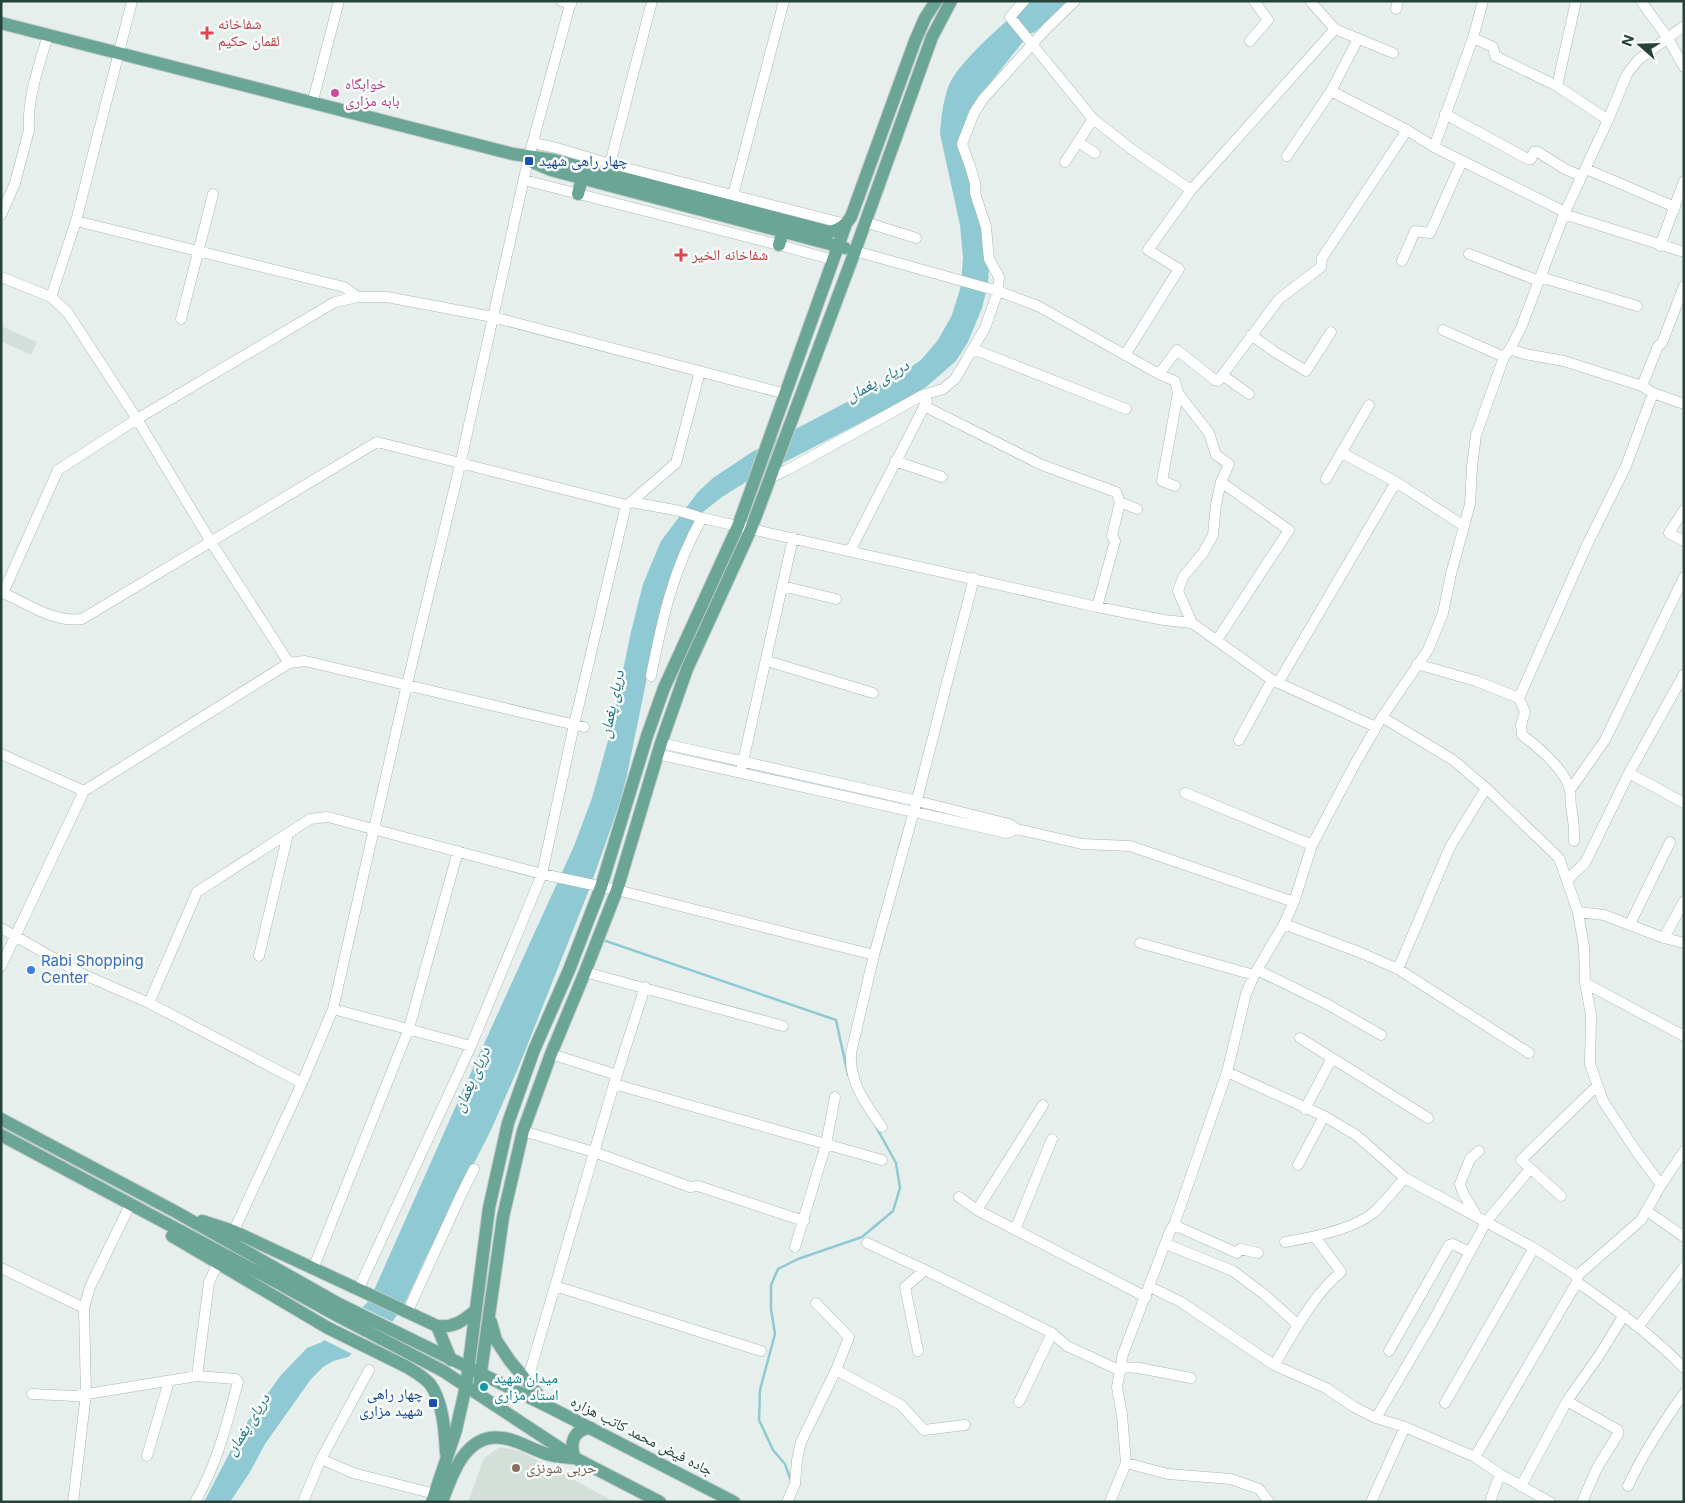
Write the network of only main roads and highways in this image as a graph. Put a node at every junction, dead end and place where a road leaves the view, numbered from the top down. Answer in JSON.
{"nodes":[{"id":1,"x":936,"y":1,"type":"edge"},
{"id":2,"x":951,"y":1,"type":"edge"},
{"id":3,"x":1,"y":23,"type":"edge"},
{"id":4,"x":528,"y":158,"type":"junction"},
{"id":5,"x":582,"y":178,"type":"junction"},
{"id":6,"x":578,"y":194,"type":"road end"},
{"id":7,"x":846,"y":224,"type":"junction"},
{"id":8,"x":783,"y":231,"type":"junction"},
{"id":9,"x":779,"y":245,"type":"road end"},
{"id":10,"x":839,"y":246,"type":"junction"},
{"id":11,"x":855,"y":251,"type":"junction"},
{"id":12,"x":1,"y":1119,"type":"edge"},
{"id":13,"x":1,"y":1135,"type":"edge"},
{"id":14,"x":64,"y":1153,"type":"junction"},
{"id":15,"x":55,"y":1164,"type":"junction"},
{"id":16,"x":226,"y":1247,"type":"junction"},
{"id":17,"x":476,"y":1310,"type":"junction"},
{"id":18,"x":490,"y":1314,"type":"junction"},
{"id":19,"x":437,"y":1326,"type":"junction"},
{"id":20,"x":390,"y":1336,"type":"junction"},
{"id":21,"x":451,"y":1360,"type":"junction"},
{"id":22,"x":469,"y":1368,"type":"junction"},
{"id":23,"x":481,"y":1374,"type":"junction"},
{"id":24,"x":466,"y":1386,"type":"junction"},
{"id":25,"x":478,"y":1393,"type":"junction"},
{"id":26,"x":549,"y":1407,"type":"junction"},
{"id":27,"x":590,"y":1428,"type":"junction"},
{"id":28,"x":576,"y":1458,"type":"junction"},
{"id":29,"x":447,"y":1459,"type":"junction"},
{"id":30,"x":436,"y":1499,"type":"edge"},
{"id":31,"x":660,"y":1502,"type":"edge"},
{"id":32,"x":734,"y":1502,"type":"edge"}],
"edges":[{"from":1,"to":7,"type":"main road"},
{"from":2,"to":11,"type":"main road"},
{"from":3,"to":4,"type":"main road"},
{"from":4,"to":5,"type":"main road"},
{"from":4,"to":7,"type":"main road"},
{"from":5,"to":6,"type":"main road"},
{"from":5,"to":8,"type":"main road"},
{"from":7,"to":10,"type":"main road"},
{"from":8,"to":9,"type":"main road"},
{"from":8,"to":10,"type":"main road"},
{"from":10,"to":11,"type":"main road"},
{"from":10,"to":17,"type":"main road"},
{"from":11,"to":18,"type":"main road"},
{"from":12,"to":14,"type":"main road"},
{"from":13,"to":15,"type":"main road"},
{"from":14,"to":15,"type":"main road"},
{"from":14,"to":16,"type":"main road"},
{"from":15,"to":16,"type":"main road"},
{"from":16,"to":19,"type":"main road"},
{"from":16,"to":20,"type":"main road"},
{"from":16,"to":29,"type":"main road"},
{"from":17,"to":19,"type":"main road"},
{"from":17,"to":22,"type":"main road"},
{"from":18,"to":23,"type":"main road"},
{"from":18,"to":26,"type":"main road"},
{"from":19,"to":21,"type":"main road"},
{"from":20,"to":21,"type":"main road","name":"جاده فیض محمد کاتب هزاره"},
{"from":20,"to":24,"type":"main road"},
{"from":21,"to":22,"type":"main road","name":"جاده فیض محمد کاتب هزاره"},
{"from":22,"to":23,"type":"main road","name":"جاده فیض محمد کاتب هزاره"},
{"from":22,"to":24,"type":"main road"},
{"from":23,"to":25,"type":"main road"},
{"from":23,"to":26,"type":"main road","name":"جاده فیض محمد کاتب هزاره"},
{"from":24,"to":25,"type":"main road"},
{"from":24,"to":29,"type":"main road"},
{"from":25,"to":28,"type":"main road"},
{"from":26,"to":27,"type":"main road","name":"جاده فیض محمد کاتب هزاره"},
{"from":27,"to":28,"type":"main road"},
{"from":27,"to":32,"type":"main road","name":"جاده فیض محمد کاتب هزاره"},
{"from":28,"to":30,"type":"main road"},
{"from":28,"to":31,"type":"main road"},
{"from":29,"to":30,"type":"main road"}]}
